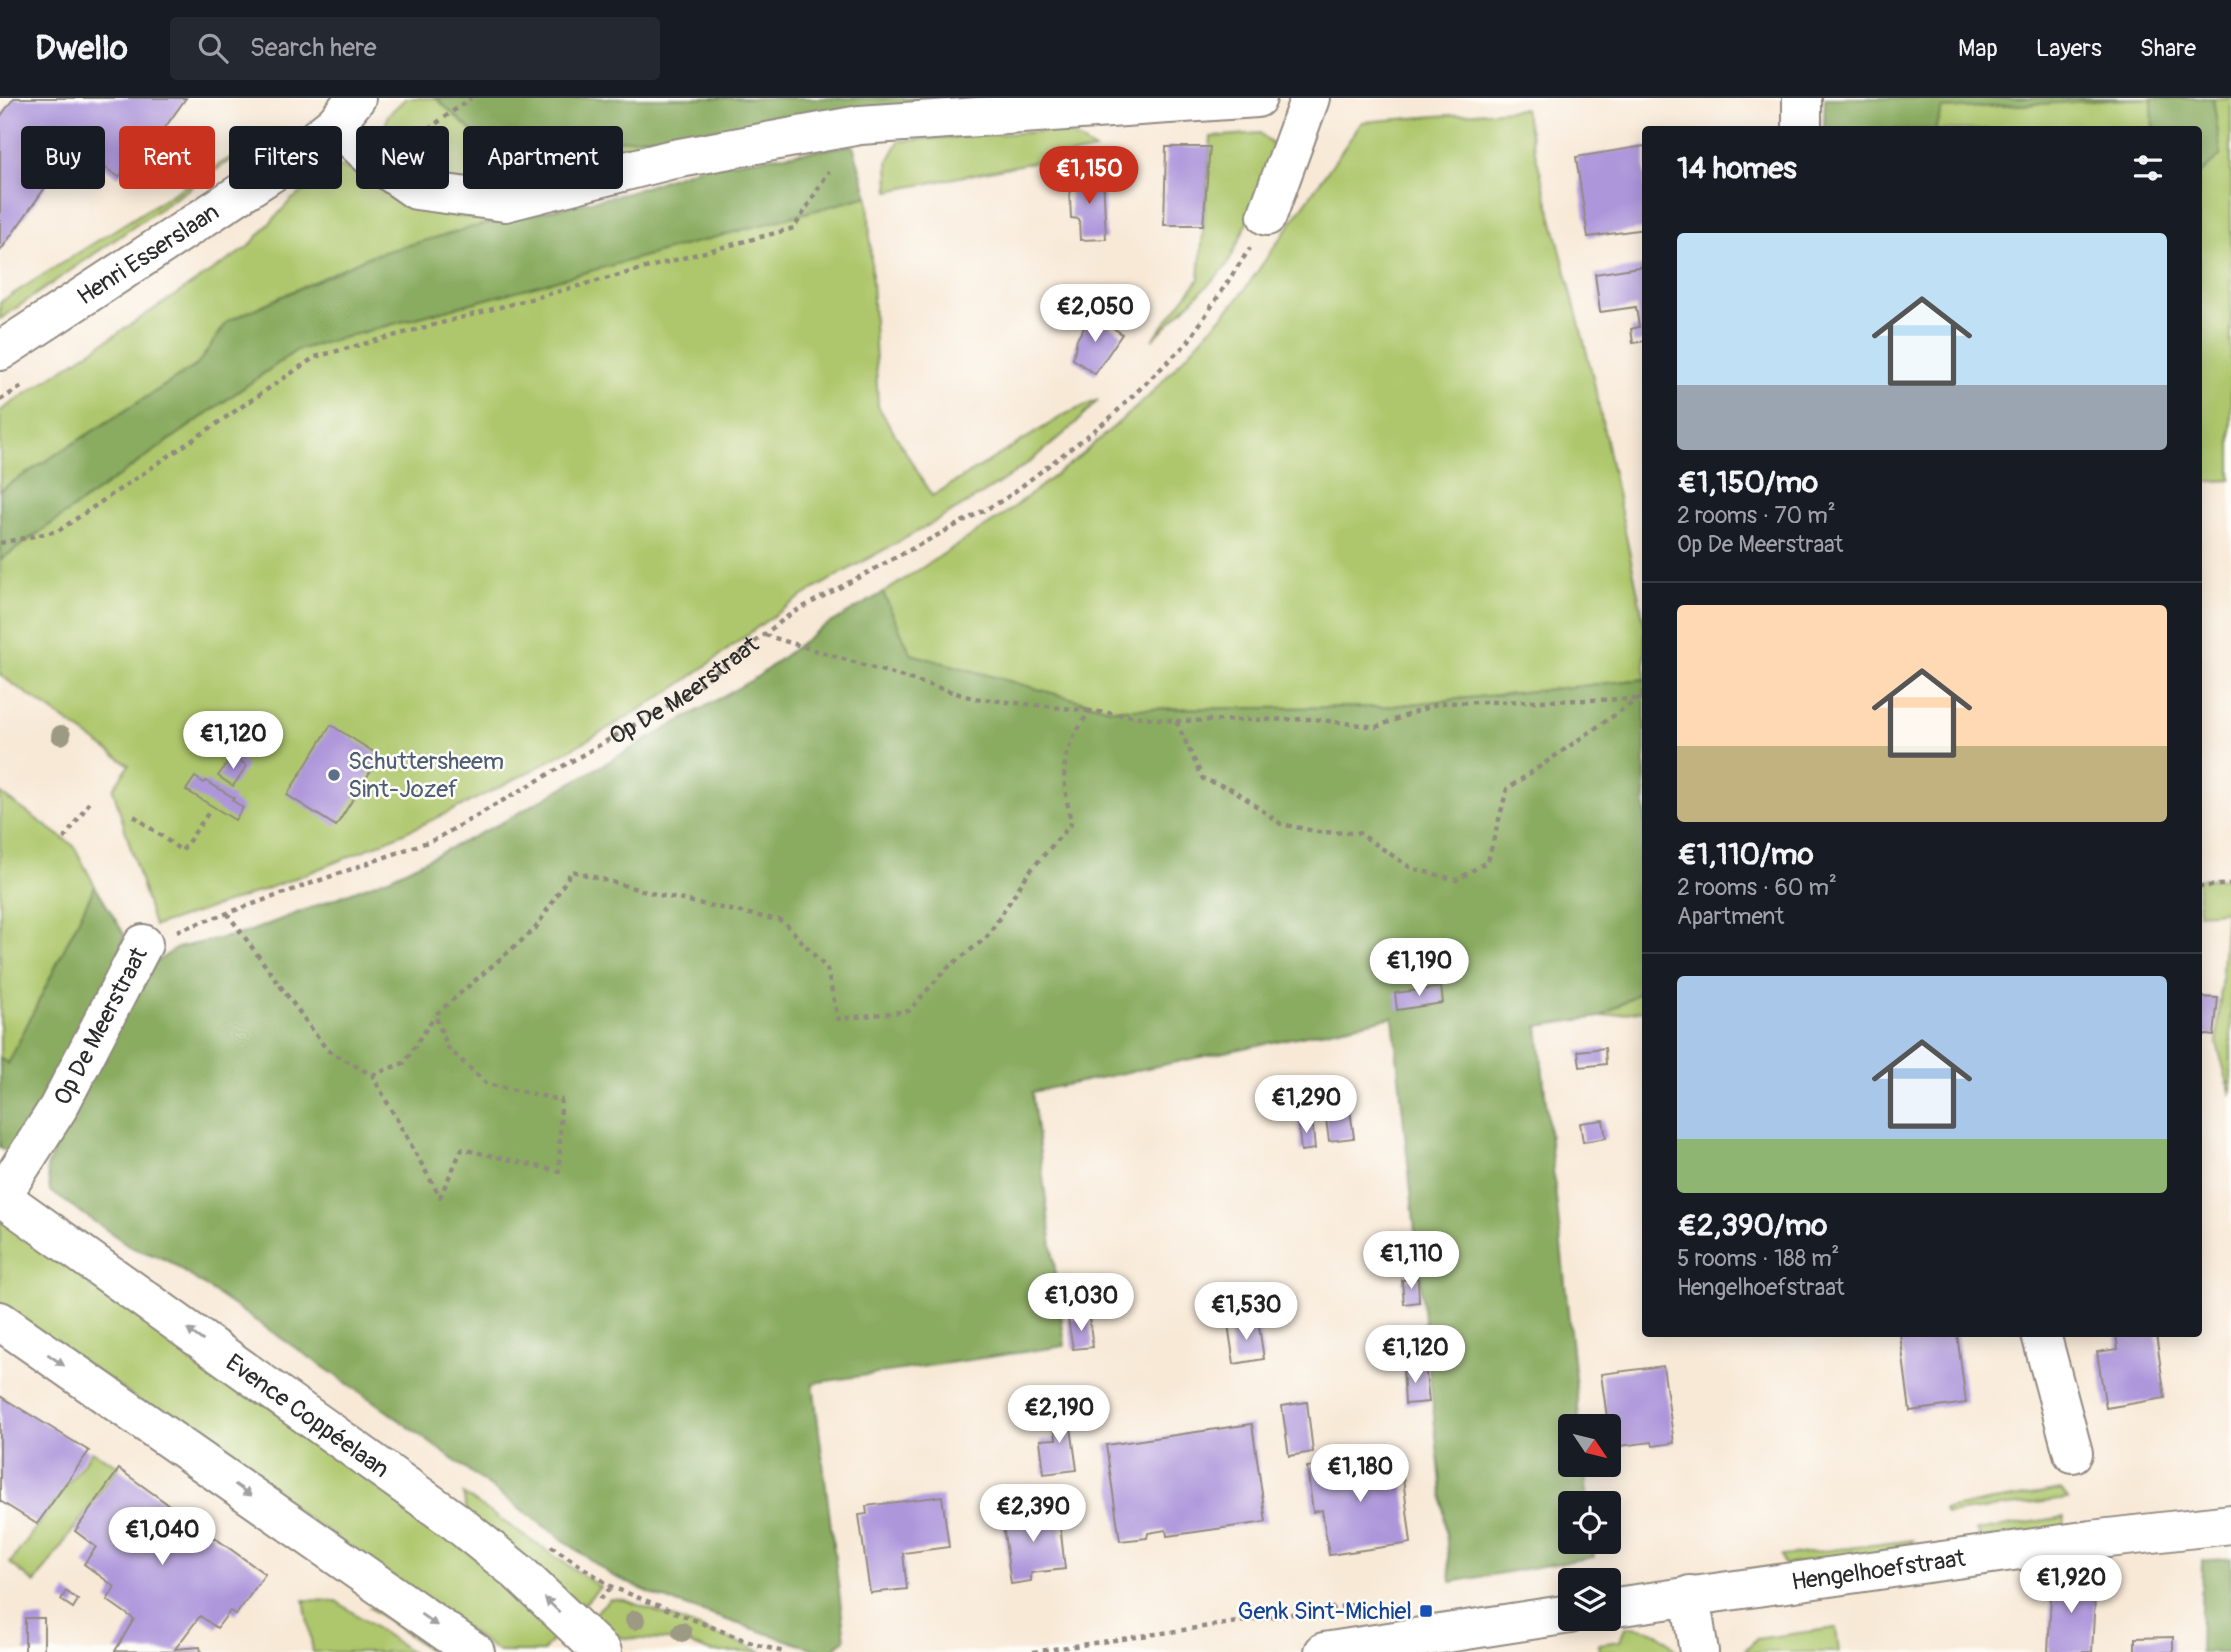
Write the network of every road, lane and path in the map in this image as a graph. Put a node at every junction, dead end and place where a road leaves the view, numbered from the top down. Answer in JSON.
{"nodes":[{"id":1,"x":471,"y":98,"type":"edge"},
{"id":2,"x":1257,"y":98,"type":"edge"},
{"id":3,"x":1310,"y":98,"type":"edge"},
{"id":4,"x":1802,"y":98,"type":"edge"},
{"id":5,"x":886,"y":110,"type":"edge"},
{"id":6,"x":345,"y":111,"type":"edge"},
{"id":7,"x":433,"y":126,"type":"edge"},
{"id":8,"x":1802,"y":126,"type":"edge"},
{"id":9,"x":835,"y":162,"type":"dead end"},
{"id":10,"x":1268,"y":216,"type":"joint"},
{"id":11,"x":0,"y":351,"type":"edge"},
{"id":12,"x":0,"y":543,"type":"edge"},
{"id":13,"x":764,"y":634,"type":"junction"},
{"id":14,"x":1638,"y":698,"type":"junction"},
{"id":15,"x":1642,"y":698,"type":"edge"},
{"id":16,"x":1090,"y":711,"type":"junction"},
{"id":17,"x":1176,"y":721,"type":"junction"},
{"id":18,"x":89,"y":803,"type":"dead end"},
{"id":19,"x":209,"y":812,"type":"dead end"},
{"id":20,"x":134,"y":816,"type":"dead end"},
{"id":21,"x":64,"y":839,"type":"dead end"},
{"id":22,"x":2231,"y":884,"type":"edge"},
{"id":23,"x":2202,"y":887,"type":"edge"},
{"id":24,"x":226,"y":914,"type":"junction"},
{"id":25,"x":143,"y":944,"type":"joint"},
{"id":26,"x":435,"y":1015,"type":"junction"},
{"id":27,"x":372,"y":1075,"type":"junction"},
{"id":28,"x":1,"y":1196,"type":"edge"},
{"id":29,"x":0,"y":1321,"type":"edge"},
{"id":30,"x":2042,"y":1337,"type":"edge"},
{"id":31,"x":2073,"y":1453,"type":"dead end"},
{"id":32,"x":2231,"y":1524,"type":"edge"},
{"id":33,"x":1690,"y":1595,"type":"junction"},
{"id":34,"x":1621,"y":1606,"type":"edge"},
{"id":35,"x":1558,"y":1616,"type":"edge"},
{"id":36,"x":475,"y":1652,"type":"edge"},
{"id":37,"x":602,"y":1652,"type":"edge"},
{"id":38,"x":1324,"y":1652,"type":"edge"},
{"id":39,"x":1699,"y":1652,"type":"edge"}],
"edges":[{"from":1,"to":7,"type":"path"},
{"from":2,"to":5,"type":"street"},
{"from":3,"to":10,"type":"street"},
{"from":4,"to":8,"type":"street"},
{"from":5,"to":6,"type":"street"},
{"from":6,"to":11,"type":"street","name":"Henri Esserslaan"},
{"from":9,"to":12,"type":"path"},
{"from":10,"to":13,"type":"path","name":"Op De Meerstraat"},
{"from":13,"to":16,"type":"path"},
{"from":13,"to":24,"type":"path","name":"Op De Meerstraat"},
{"from":14,"to":15,"type":"path"},
{"from":14,"to":17,"type":"path"},
{"from":14,"to":17,"type":"path"},
{"from":16,"to":17,"type":"path"},
{"from":16,"to":26,"type":"path"},
{"from":18,"to":21,"type":"path"},
{"from":19,"to":20,"type":"path"},
{"from":22,"to":23,"type":"path"},
{"from":24,"to":25,"type":"path","name":"Op De Meerstraat"},
{"from":24,"to":27,"type":"path"},
{"from":25,"to":28,"type":"street","name":"Op De Meerstraat"},
{"from":26,"to":27,"type":"path"},
{"from":26,"to":27,"type":"path"},
{"from":37,"to":28,"type":"street","name":"Evence Coppéelaan","one_way":true},
{"from":29,"to":36,"type":"street","one_way":true},
{"from":30,"to":31,"type":"street"},
{"from":32,"to":33,"type":"street","name":"Hengelhoefstraat"},
{"from":33,"to":34,"type":"street","name":"Hengelhoefstraat"},
{"from":33,"to":39,"type":"street"},
{"from":35,"to":38,"type":"street"}]}
